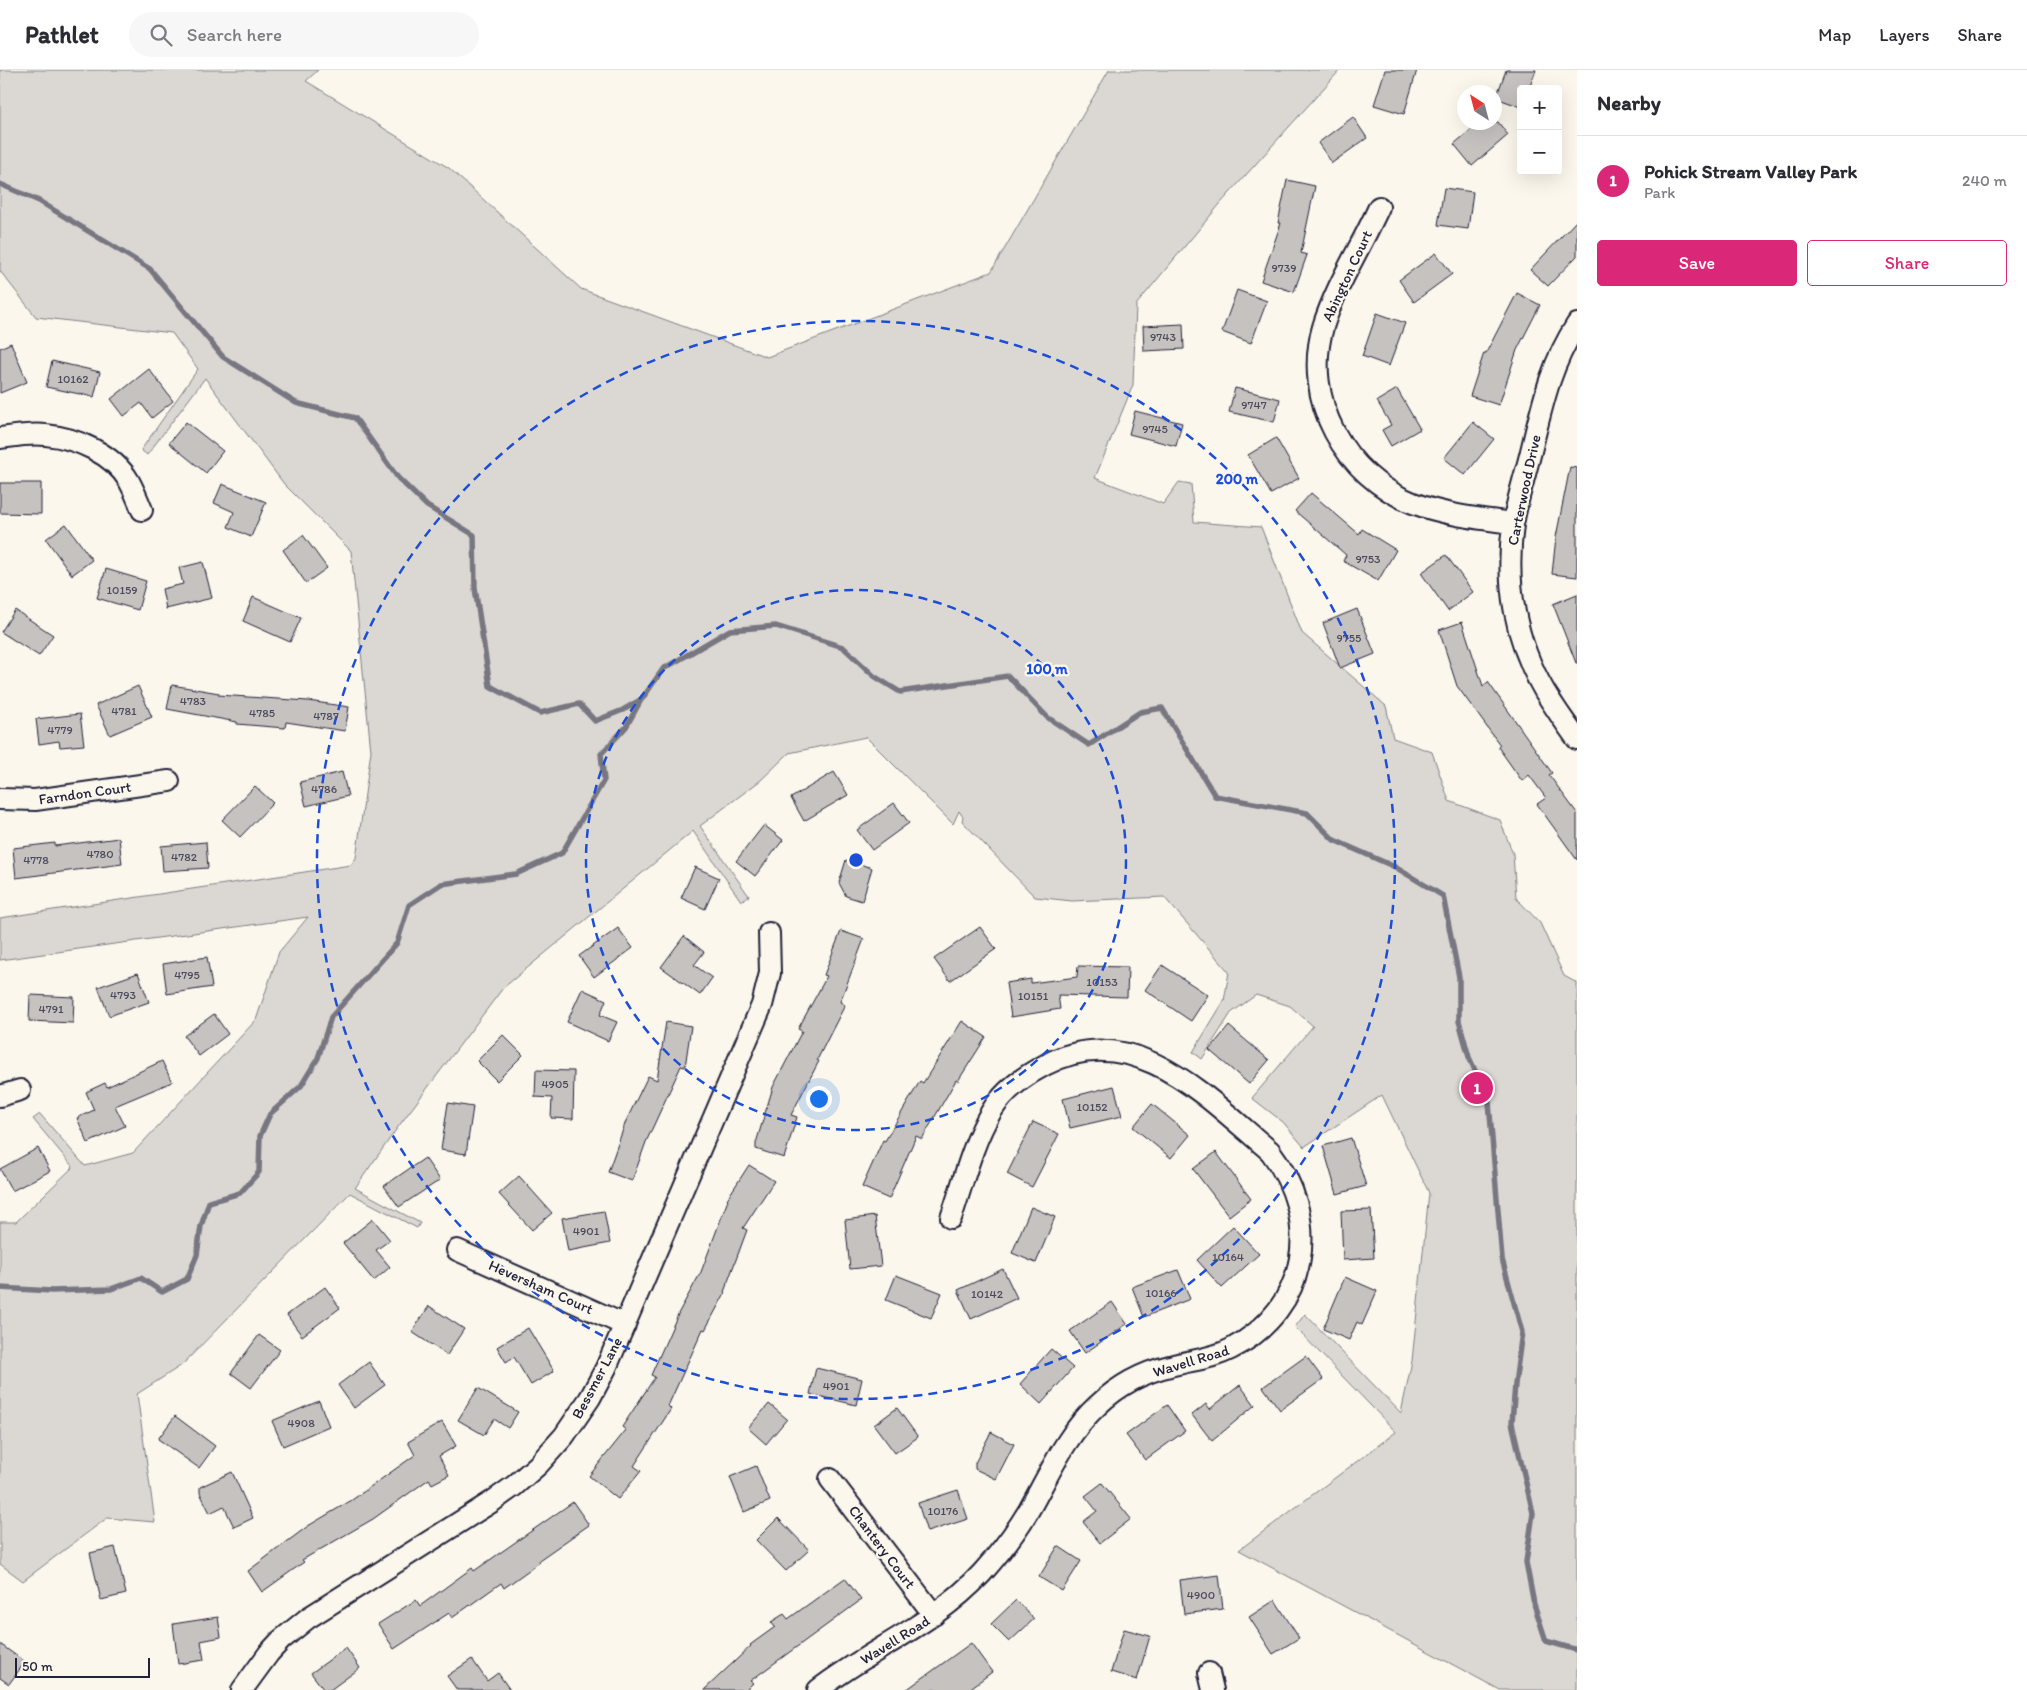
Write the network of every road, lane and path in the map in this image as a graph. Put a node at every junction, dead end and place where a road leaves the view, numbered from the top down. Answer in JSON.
{"nodes":[{"id":1,"x":1379,"y":207,"type":"dead end"},
{"id":2,"x":1577,"y":324,"type":"edge"},
{"id":3,"x":1571,"y":347,"type":"edge"},
{"id":4,"x":0,"y":438,"type":"edge"},
{"id":5,"x":142,"y":510,"type":"dead end"},
{"id":6,"x":1514,"y":523,"type":"junction"},
{"id":7,"x":1577,"y":739,"type":"edge"},
{"id":8,"x":169,"y":781,"type":"dead end"},
{"id":9,"x":0,"y":799,"type":"edge"},
{"id":10,"x":768,"y":933,"type":"dead end"},
{"id":11,"x":20,"y":1090,"type":"dead end"},
{"id":12,"x":0,"y":1096,"type":"edge"},
{"id":13,"x":951,"y":1218,"type":"dead end"},
{"id":14,"x":456,"y":1250,"type":"dead end"},
{"id":15,"x":625,"y":1324,"type":"junction"},
{"id":16,"x":830,"y":1479,"type":"dead end"},
{"id":17,"x":934,"y":1615,"type":"junction"},
{"id":18,"x":242,"y":1690,"type":"edge"},
{"id":19,"x":818,"y":1690,"type":"edge"}],
"edges":[{"from":1,"to":6,"type":"street","name":"Abington Court"},
{"from":2,"to":3,"type":"street","name":"Carterwood Drive"},
{"from":3,"to":6,"type":"street","name":"Carterwood Drive"},
{"from":4,"to":5,"type":"street"},
{"from":6,"to":7,"type":"street","name":"Carterwood Drive"},
{"from":8,"to":9,"type":"street","name":"Farndon Court"},
{"from":10,"to":15,"type":"street","name":"Bessmer Lane"},
{"from":11,"to":12,"type":"street"},
{"from":13,"to":17,"type":"street","name":"Wavell Road"},
{"from":14,"to":15,"type":"street","name":"Heversham Court"},
{"from":15,"to":18,"type":"street","name":"Bessmer Lane"},
{"from":16,"to":17,"type":"street","name":"Chantery Court"},
{"from":17,"to":19,"type":"street","name":"Wavell Road"}]}
